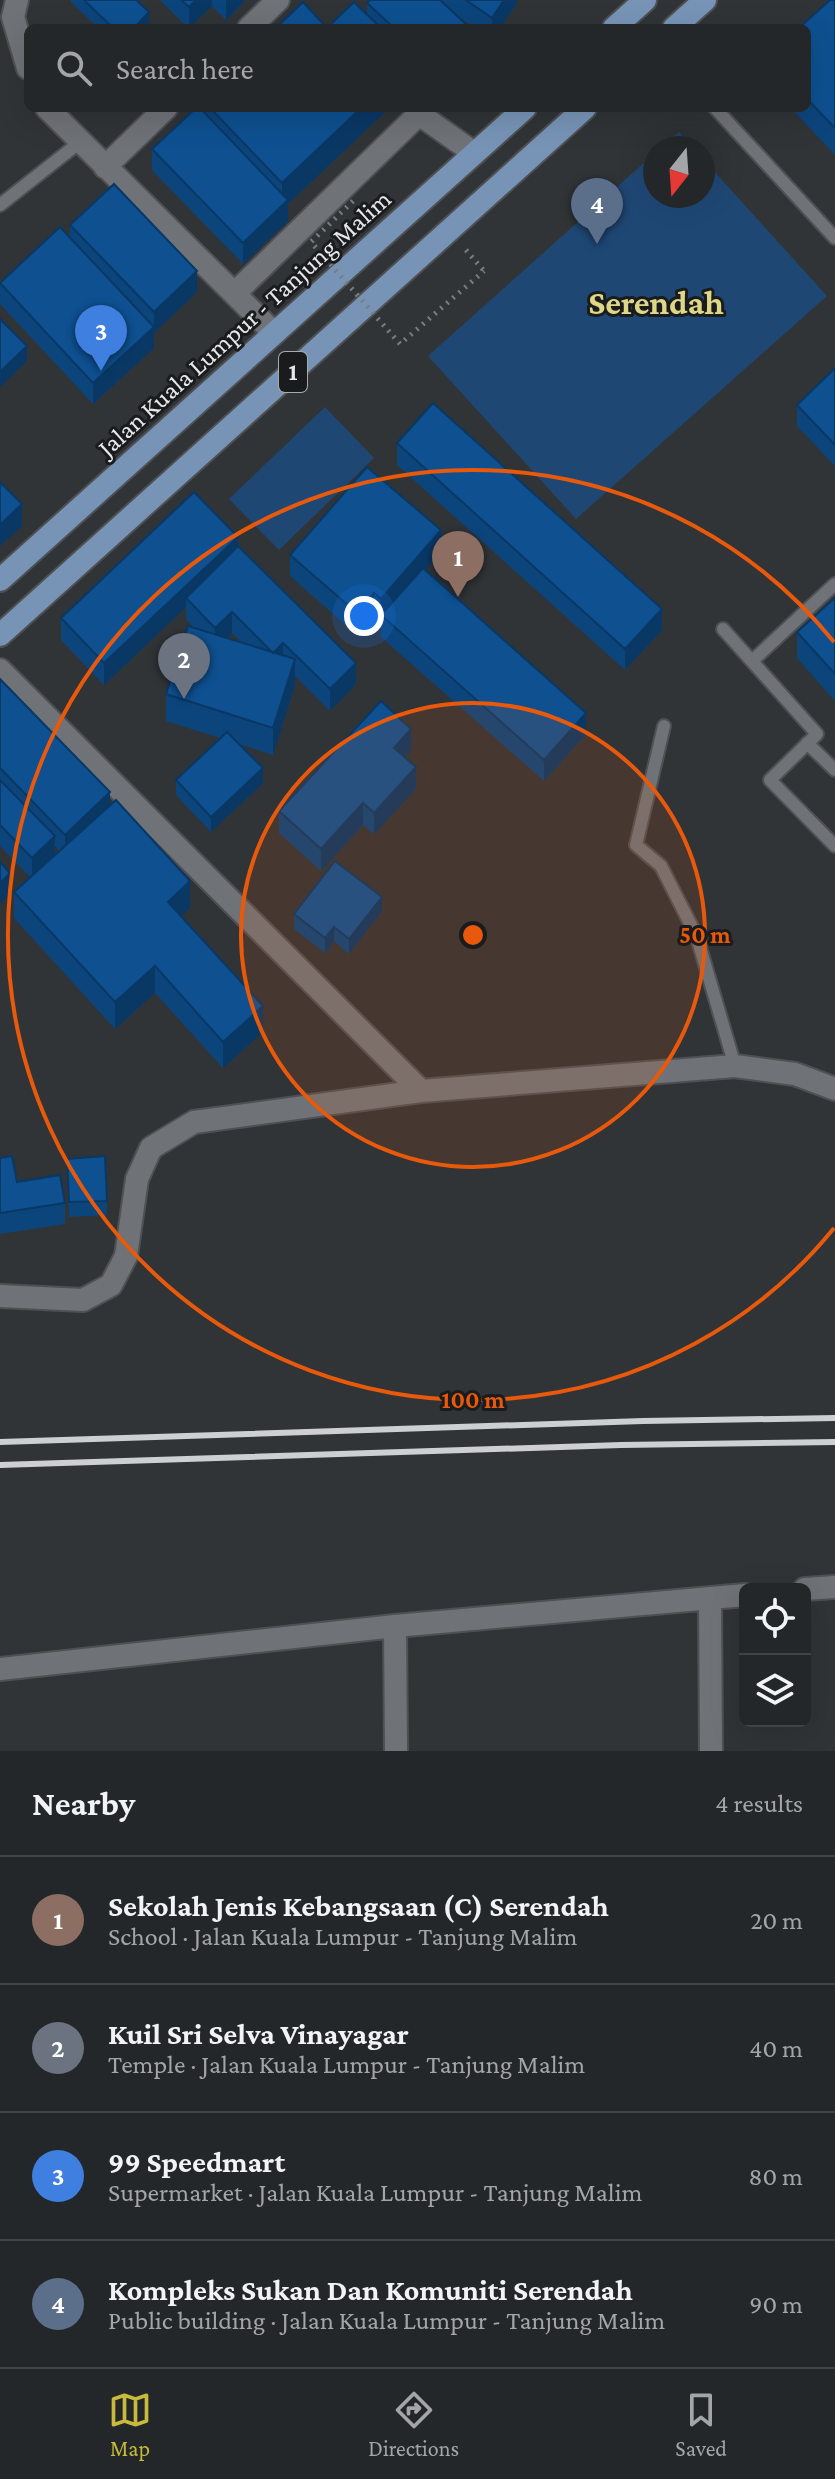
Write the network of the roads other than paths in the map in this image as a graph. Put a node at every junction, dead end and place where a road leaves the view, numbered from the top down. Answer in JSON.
{"nodes":[{"id":1,"x":17,"y":0,"type":"edge"},
{"id":2,"x":278,"y":0,"type":"edge"},
{"id":3,"x":645,"y":0,"type":"edge"},
{"id":4,"x":705,"y":0,"type":"edge"},
{"id":5,"x":253,"y":24,"type":"edge"},
{"id":6,"x":618,"y":24,"type":"edge"},
{"id":7,"x":678,"y":24,"type":"edge"},
{"id":8,"x":24,"y":54,"type":"edge"},
{"id":9,"x":51,"y":112,"type":"edge"},
{"id":10,"x":162,"y":112,"type":"edge"},
{"id":11,"x":520,"y":112,"type":"edge"},
{"id":12,"x":581,"y":112,"type":"edge"},
{"id":13,"x":719,"y":112,"type":"edge"},
{"id":14,"x":80,"y":142,"type":"junction"},
{"id":15,"x":474,"y":153,"type":"junction"},
{"id":16,"x":105,"y":167,"type":"junction"},
{"id":17,"x":0,"y":205,"type":"edge"},
{"id":18,"x":835,"y":238,"type":"edge"},
{"id":19,"x":235,"y":293,"type":"junction"},
{"id":20,"x":274,"y":333,"type":"junction"},
{"id":21,"x":0,"y":580,"type":"edge"},
{"id":22,"x":835,"y":584,"type":"edge"},
{"id":23,"x":723,"y":629,"type":"dead end"},
{"id":24,"x":0,"y":635,"type":"edge"},
{"id":25,"x":752,"y":661,"type":"junction"},
{"id":26,"x":0,"y":670,"type":"edge"},
{"id":27,"x":664,"y":726,"type":"dead end"},
{"id":28,"x":807,"y":743,"type":"junction"},
{"id":29,"x":835,"y":770,"type":"edge"},
{"id":30,"x":835,"y":846,"type":"edge"},
{"id":31,"x":735,"y":1066,"type":"junction"},
{"id":32,"x":835,"y":1089,"type":"edge"},
{"id":33,"x":421,"y":1091,"type":"junction"},
{"id":34,"x":0,"y":1296,"type":"edge"},
{"id":35,"x":835,"y":1587,"type":"edge"},
{"id":36,"x":811,"y":1589,"type":"edge"},
{"id":37,"x":739,"y":1596,"type":"edge"},
{"id":38,"x":710,"y":1598,"type":"junction"},
{"id":39,"x":395,"y":1626,"type":"junction"},
{"id":40,"x":0,"y":1669,"type":"edge"},
{"id":41,"x":396,"y":1751,"type":"edge"},
{"id":42,"x":711,"y":1751,"type":"edge"}],
"edges":[{"from":1,"to":8,"type":"street"},
{"from":2,"to":5,"type":"street"},
{"from":3,"to":6,"type":"main road"},
{"from":4,"to":7,"type":"main road"},
{"from":9,"to":14,"type":"street"},
{"from":10,"to":16,"type":"street"},
{"from":11,"to":15,"type":"main road","name":"Jalan Kuala Lumpur - Tanjung Malim","number":"1"},
{"from":12,"to":24,"type":"main road","number":"1"},
{"from":13,"to":18,"type":"lane"},
{"from":14,"to":16,"type":"street"},
{"from":14,"to":17,"type":"lane"},
{"from":15,"to":19,"type":"street"},
{"from":15,"to":20,"type":"main road","name":"Jalan Kuala Lumpur - Tanjung Malim","number":"1"},
{"from":16,"to":19,"type":"street"},
{"from":19,"to":20,"type":"street"},
{"from":20,"to":21,"type":"main road","name":"Jalan Kuala Lumpur - Tanjung Malim","number":"1"},
{"from":22,"to":25,"type":"lane"},
{"from":23,"to":25,"type":"lane"},
{"from":25,"to":28,"type":"lane"},
{"from":26,"to":33,"type":"street"},
{"from":27,"to":31,"type":"lane"},
{"from":28,"to":29,"type":"lane"},
{"from":28,"to":30,"type":"lane"},
{"from":31,"to":32,"type":"street"},
{"from":31,"to":33,"type":"street"},
{"from":33,"to":34,"type":"street"},
{"from":35,"to":36,"type":"street"},
{"from":37,"to":38,"type":"street"},
{"from":38,"to":39,"type":"street"},
{"from":38,"to":42,"type":"street"},
{"from":39,"to":40,"type":"street"},
{"from":39,"to":41,"type":"street"}]}
